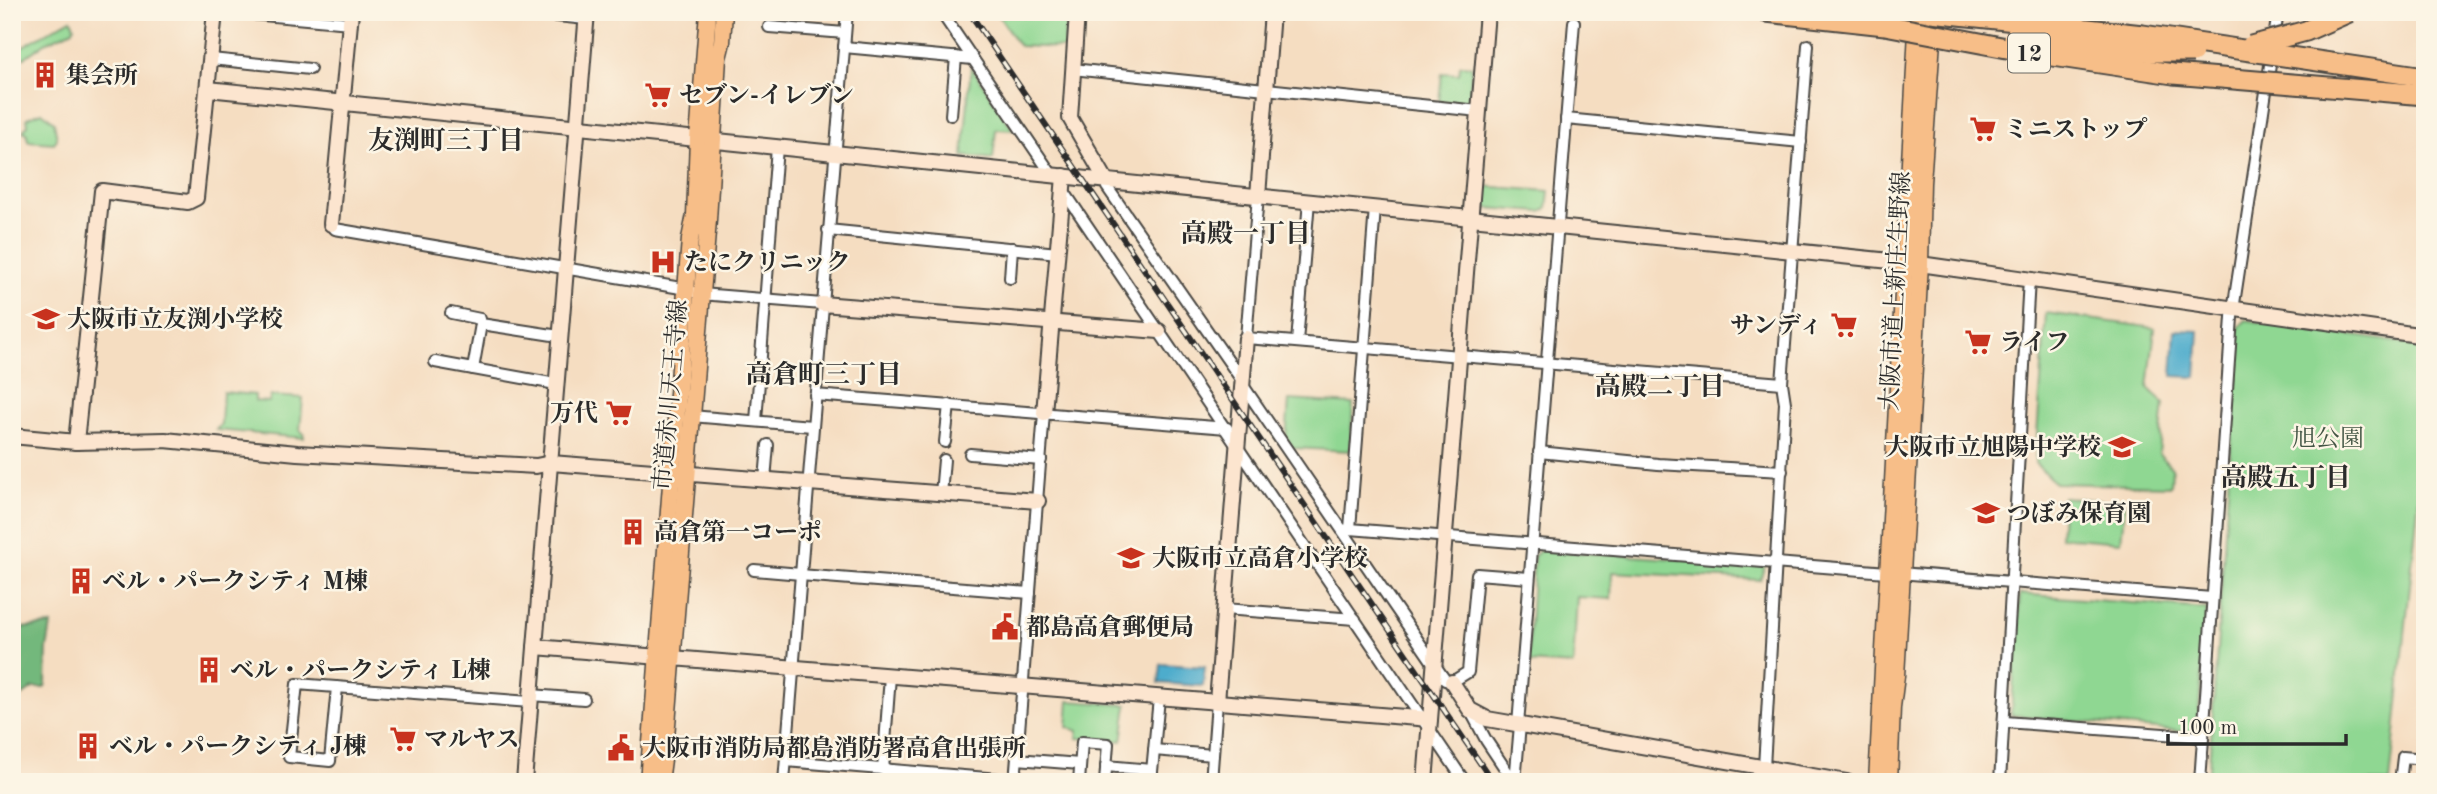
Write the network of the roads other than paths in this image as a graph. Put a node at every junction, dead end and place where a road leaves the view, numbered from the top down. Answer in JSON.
{"nodes":[{"id":1,"x":215,"y":12,"type":"edge"},
{"id":2,"x":231,"y":12,"type":"edge"},
{"id":3,"x":519,"y":12,"type":"edge"},
{"id":4,"x":708,"y":12,"type":"edge"},
{"id":5,"x":724,"y":12,"type":"edge"},
{"id":6,"x":847,"y":12,"type":"edge"},
{"id":7,"x":941,"y":12,"type":"edge"},
{"id":8,"x":1077,"y":12,"type":"edge"},
{"id":9,"x":1272,"y":12,"type":"edge"},
{"id":10,"x":1766,"y":12,"type":"edge"},
{"id":11,"x":1919,"y":12,"type":"edge"},
{"id":12,"x":1932,"y":12,"type":"edge"},
{"id":13,"x":2278,"y":12,"type":"edge"},
{"id":14,"x":2349,"y":12,"type":"edge"},
{"id":15,"x":1487,"y":13,"type":"edge"},
{"id":16,"x":587,"y":16,"type":"edge"},
{"id":17,"x":350,"y":18,"type":"edge"},
{"id":18,"x":1574,"y":22,"type":"dead end"},
{"id":19,"x":1885,"y":25,"type":"junction"},
{"id":20,"x":769,"y":27,"type":"dead end"},
{"id":21,"x":845,"y":33,"type":"junction"},
{"id":22,"x":1808,"y":45,"type":"dead end"},
{"id":23,"x":844,"y":47,"type":"junction"},
{"id":24,"x":956,"y":57,"type":"junction"},
{"id":25,"x":1924,"y":58,"type":"junction"},
{"id":26,"x":211,"y":59,"type":"junction"},
{"id":27,"x":973,"y":59,"type":"junction"},
{"id":28,"x":310,"y":69,"type":"dead end"},
{"id":29,"x":1072,"y":69,"type":"junction"},
{"id":30,"x":2425,"y":77,"type":"edge"},
{"id":31,"x":208,"y":89,"type":"junction"},
{"id":32,"x":1266,"y":89,"type":"junction"},
{"id":33,"x":2425,"y":95,"type":"edge"},
{"id":34,"x":342,"y":103,"type":"junction"},
{"id":35,"x":1479,"y":110,"type":"junction"},
{"id":36,"x":951,"y":116,"type":"dead end"},
{"id":37,"x":1566,"y":119,"type":"junction"},
{"id":38,"x":576,"y":127,"type":"junction"},
{"id":39,"x":705,"y":140,"type":"junction"},
{"id":40,"x":1801,"y":142,"type":"junction"},
{"id":41,"x":777,"y":147,"type":"junction"},
{"id":42,"x":834,"y":153,"type":"junction"},
{"id":43,"x":1060,"y":180,"type":"junction"},
{"id":44,"x":1106,"y":180,"type":"junction"},
{"id":45,"x":1258,"y":196,"type":"junction"},
{"id":46,"x":1309,"y":201,"type":"junction"},
{"id":47,"x":1375,"y":208,"type":"junction"},
{"id":48,"x":1470,"y":218,"type":"junction"},
{"id":49,"x":331,"y":224,"type":"joint"},
{"id":50,"x":1557,"y":226,"type":"junction"},
{"id":51,"x":828,"y":230,"type":"junction"},
{"id":52,"x":1012,"y":248,"type":"junction"},
{"id":53,"x":1792,"y":251,"type":"junction"},
{"id":54,"x":1058,"y":253,"type":"junction"},
{"id":55,"x":1913,"y":263,"type":"junction"},
{"id":56,"x":565,"y":268,"type":"junction"},
{"id":57,"x":1010,"y":278,"type":"dead end"},
{"id":58,"x":2029,"y":279,"type":"junction"},
{"id":59,"x":694,"y":292,"type":"junction"},
{"id":60,"x":766,"y":299,"type":"junction"},
{"id":61,"x":822,"y":304,"type":"junction"},
{"id":62,"x":2234,"y":309,"type":"junction"},
{"id":63,"x":451,"y":313,"type":"dead end"},
{"id":64,"x":1052,"y":322,"type":"junction"},
{"id":65,"x":481,"y":324,"type":"junction"},
{"id":66,"x":1159,"y":331,"type":"junction"},
{"id":67,"x":2425,"y":335,"type":"edge"},
{"id":68,"x":559,"y":336,"type":"junction"},
{"id":69,"x":1246,"y":338,"type":"junction"},
{"id":70,"x":1297,"y":342,"type":"junction"},
{"id":71,"x":1363,"y":347,"type":"junction"},
{"id":72,"x":1459,"y":355,"type":"junction"},
{"id":73,"x":435,"y":362,"type":"dead end"},
{"id":74,"x":1546,"y":362,"type":"junction"},
{"id":75,"x":473,"y":369,"type":"junction"},
{"id":76,"x":1242,"y":383,"type":"junction"},
{"id":77,"x":1782,"y":383,"type":"junction"},
{"id":78,"x":555,"y":384,"type":"junction"},
{"id":79,"x":815,"y":395,"type":"junction"},
{"id":80,"x":948,"y":405,"type":"junction"},
{"id":81,"x":1045,"y":413,"type":"junction"},
{"id":82,"x":691,"y":416,"type":"junction"},
{"id":83,"x":756,"y":421,"type":"junction"},
{"id":84,"x":812,"y":426,"type":"junction"},
{"id":85,"x":1232,"y":428,"type":"junction"},
{"id":86,"x":12,"y":436,"type":"edge"},
{"id":87,"x":76,"y":442,"type":"junction"},
{"id":88,"x":946,"y":442,"type":"dead end"},
{"id":89,"x":768,"y":445,"type":"dead end"},
{"id":90,"x":1237,"y":446,"type":"junction"},
{"id":91,"x":1539,"y":452,"type":"junction"},
{"id":92,"x":970,"y":454,"type":"dead end"},
{"id":93,"x":944,"y":460,"type":"dead end"},
{"id":94,"x":1041,"y":460,"type":"junction"},
{"id":95,"x":549,"y":463,"type":"junction"},
{"id":96,"x":1782,"y":471,"type":"junction"},
{"id":97,"x":680,"y":473,"type":"junction"},
{"id":98,"x":765,"y":480,"type":"junction"},
{"id":99,"x":808,"y":483,"type":"junction"},
{"id":100,"x":941,"y":494,"type":"junction"},
{"id":101,"x":1038,"y":502,"type":"junction"},
{"id":102,"x":1346,"y":529,"type":"junction"},
{"id":103,"x":1445,"y":535,"type":"junction"},
{"id":104,"x":1532,"y":543,"type":"junction"},
{"id":105,"x":1776,"y":564,"type":"junction"},
{"id":106,"x":754,"y":570,"type":"dead end"},
{"id":107,"x":1895,"y":571,"type":"junction"},
{"id":108,"x":801,"y":574,"type":"junction"},
{"id":109,"x":1529,"y":578,"type":"junction"},
{"id":110,"x":2011,"y":583,"type":"junction"},
{"id":111,"x":1030,"y":593,"type":"junction"},
{"id":112,"x":2211,"y":598,"type":"junction"},
{"id":113,"x":1224,"y":609,"type":"junction"},
{"id":114,"x":1355,"y":619,"type":"junction"},
{"id":115,"x":534,"y":647,"type":"junction"},
{"id":116,"x":665,"y":658,"type":"junction"},
{"id":117,"x":1435,"y":665,"type":"junction"},
{"id":118,"x":793,"y":668,"type":"junction"},
{"id":119,"x":890,"y":676,"type":"junction"},
{"id":120,"x":1452,"y":682,"type":"junction"},
{"id":121,"x":337,"y":687,"type":"junction"},
{"id":122,"x":1023,"y":687,"type":"junction"},
{"id":123,"x":1159,"y":698,"type":"junction"},
{"id":124,"x":530,"y":699,"type":"junction"},
{"id":125,"x":584,"y":699,"type":"dead end"},
{"id":126,"x":1217,"y":702,"type":"junction"},
{"id":127,"x":1470,"y":710,"type":"junction"},
{"id":128,"x":1428,"y":722,"type":"junction"},
{"id":129,"x":2005,"y":722,"type":"junction"},
{"id":130,"x":1519,"y":725,"type":"junction"},
{"id":131,"x":2203,"y":737,"type":"junction"},
{"id":132,"x":1154,"y":750,"type":"junction"},
{"id":133,"x":1213,"y":755,"type":"junction"},
{"id":134,"x":1017,"y":759,"type":"junction"},
{"id":135,"x":2425,"y":759,"type":"edge"},
{"id":136,"x":786,"y":761,"type":"junction"},
{"id":137,"x":1080,"y":764,"type":"junction"},
{"id":138,"x":1106,"y":766,"type":"junction"},
{"id":139,"x":883,"y":770,"type":"junction"},
{"id":140,"x":1764,"y":774,"type":"edge"},
{"id":141,"x":1152,"y":776,"type":"edge"},
{"id":142,"x":916,"y":777,"type":"edge"},
{"id":143,"x":1015,"y":781,"type":"edge"},
{"id":144,"x":524,"y":782,"type":"edge"},
{"id":145,"x":648,"y":782,"type":"edge"},
{"id":146,"x":660,"y":782,"type":"edge"},
{"id":147,"x":784,"y":782,"type":"edge"},
{"id":148,"x":1036,"y":782,"type":"edge"},
{"id":149,"x":1079,"y":782,"type":"edge"},
{"id":150,"x":1105,"y":782,"type":"edge"},
{"id":151,"x":1211,"y":782,"type":"edge"},
{"id":152,"x":1425,"y":782,"type":"edge"},
{"id":153,"x":1465,"y":782,"type":"edge"},
{"id":154,"x":1515,"y":782,"type":"edge"},
{"id":155,"x":1847,"y":782,"type":"edge"},
{"id":156,"x":1877,"y":782,"type":"edge"},
{"id":157,"x":1889,"y":782,"type":"edge"},
{"id":158,"x":2000,"y":782,"type":"edge"},
{"id":159,"x":2200,"y":782,"type":"edge"},
{"id":160,"x":2400,"y":782,"type":"edge"}],
"edges":[{"from":1,"to":26,"type":"street"},
{"from":2,"to":17,"type":"street"},
{"from":3,"to":16,"type":"street"},
{"from":4,"to":39,"type":"main road","name":"市道赤川天王寺線"},
{"from":5,"to":39,"type":"main road","name":"市道赤川天王寺線"},
{"from":6,"to":21,"type":"street"},
{"from":7,"to":27,"type":"street"},
{"from":8,"to":29,"type":"street"},
{"from":9,"to":32,"type":"street"},
{"from":10,"to":19,"type":"highway","number":"12"},
{"from":11,"to":25,"type":"main road","name":"大阪市道上新庄生野線"},
{"from":12,"to":25,"type":"main road","name":"大阪市道上新庄生野線"},
{"from":12,"to":30,"type":"highway","bridge":true},
{"from":13,"to":62,"type":"street","bridge":true},
{"from":14,"to":19,"type":"highway","bridge":true},
{"from":15,"to":35,"type":"street"},
{"from":16,"to":38,"type":"street"},
{"from":17,"to":34,"type":"street"},
{"from":18,"to":37,"type":"street"},
{"from":19,"to":33,"type":"highway","number":"12","bridge":true},
{"from":20,"to":21,"type":"street"},
{"from":21,"to":23,"type":"street"},
{"from":22,"to":40,"type":"street"},
{"from":23,"to":24,"type":"street"},
{"from":23,"to":42,"type":"street"},
{"from":24,"to":27,"type":"street"},
{"from":24,"to":36,"type":"street"},
{"from":25,"to":55,"type":"main road","name":"大阪市道上新庄生野線"},
{"from":26,"to":28,"type":"street"},
{"from":26,"to":31,"type":"street"},
{"from":27,"to":43,"type":"street"},
{"from":29,"to":32,"type":"street"},
{"from":29,"to":44,"type":"street"},
{"from":31,"to":34,"type":"street"},
{"from":31,"to":87,"type":"street"},
{"from":32,"to":35,"type":"street"},
{"from":32,"to":45,"type":"street"},
{"from":34,"to":38,"type":"street"},
{"from":34,"to":49,"type":"street"},
{"from":35,"to":48,"type":"street"},
{"from":37,"to":40,"type":"street"},
{"from":37,"to":50,"type":"street"},
{"from":38,"to":39,"type":"street"},
{"from":38,"to":56,"type":"street"},
{"from":39,"to":41,"type":"street"},
{"from":39,"to":59,"type":"main road","name":"市道赤川天王寺線"},
{"from":40,"to":53,"type":"street"},
{"from":41,"to":42,"type":"street"},
{"from":41,"to":60,"type":"street"},
{"from":42,"to":43,"type":"street"},
{"from":42,"to":51,"type":"street"},
{"from":43,"to":44,"type":"street"},
{"from":43,"to":54,"type":"street"},
{"from":43,"to":66,"type":"street"},
{"from":44,"to":45,"type":"street"},
{"from":44,"to":76,"type":"street"},
{"from":45,"to":46,"type":"street"},
{"from":45,"to":69,"type":"street"},
{"from":46,"to":47,"type":"street"},
{"from":46,"to":70,"type":"street"},
{"from":47,"to":48,"type":"street"},
{"from":47,"to":71,"type":"street"},
{"from":48,"to":50,"type":"street"},
{"from":48,"to":72,"type":"street"},
{"from":49,"to":56,"type":"street"},
{"from":50,"to":53,"type":"street"},
{"from":50,"to":74,"type":"street"},
{"from":51,"to":52,"type":"street"},
{"from":51,"to":61,"type":"street"},
{"from":52,"to":54,"type":"street"},
{"from":52,"to":57,"type":"street"},
{"from":53,"to":55,"type":"street"},
{"from":53,"to":77,"type":"street"},
{"from":54,"to":64,"type":"street"},
{"from":55,"to":58,"type":"street"},
{"from":55,"to":107,"type":"main road","name":"大阪市道上新庄生野線"},
{"from":56,"to":59,"type":"street"},
{"from":56,"to":68,"type":"street"},
{"from":58,"to":62,"type":"street"},
{"from":58,"to":110,"type":"street"},
{"from":59,"to":60,"type":"street"},
{"from":59,"to":82,"type":"main road","name":"市道赤川天王寺線"},
{"from":59,"to":97,"type":"main road","name":"市道赤川天王寺線"},
{"from":60,"to":61,"type":"street"},
{"from":60,"to":83,"type":"street"},
{"from":61,"to":64,"type":"street"},
{"from":61,"to":79,"type":"street"},
{"from":62,"to":67,"type":"street"},
{"from":62,"to":112,"type":"street"},
{"from":63,"to":65,"type":"street"},
{"from":64,"to":66,"type":"street"},
{"from":64,"to":81,"type":"street"},
{"from":65,"to":68,"type":"street"},
{"from":65,"to":75,"type":"street"},
{"from":66,"to":85,"type":"street"},
{"from":68,"to":78,"type":"street"},
{"from":69,"to":70,"type":"street"},
{"from":69,"to":76,"type":"street"},
{"from":70,"to":71,"type":"street"},
{"from":71,"to":72,"type":"street"},
{"from":71,"to":102,"type":"street"},
{"from":72,"to":74,"type":"street"},
{"from":72,"to":103,"type":"street"},
{"from":73,"to":75,"type":"street"},
{"from":74,"to":77,"type":"street"},
{"from":74,"to":91,"type":"street"},
{"from":75,"to":78,"type":"street"},
{"from":76,"to":85,"type":"street"},
{"from":76,"to":102,"type":"street"},
{"from":77,"to":96,"type":"street"},
{"from":78,"to":95,"type":"street"},
{"from":79,"to":80,"type":"street"},
{"from":79,"to":84,"type":"street"},
{"from":80,"to":81,"type":"street"},
{"from":80,"to":88,"type":"street"},
{"from":81,"to":85,"type":"street"},
{"from":81,"to":94,"type":"street"},
{"from":82,"to":83,"type":"street"},
{"from":82,"to":97,"type":"main road","name":"市道赤川天王寺線"},
{"from":83,"to":84,"type":"street"},
{"from":84,"to":99,"type":"street"},
{"from":85,"to":90,"type":"street"},
{"from":86,"to":87,"type":"street"},
{"from":87,"to":95,"type":"street"},
{"from":89,"to":98,"type":"street"},
{"from":90,"to":113,"type":"street"},
{"from":90,"to":114,"type":"street"},
{"from":91,"to":96,"type":"street"},
{"from":91,"to":104,"type":"street"},
{"from":92,"to":94,"type":"street"},
{"from":93,"to":100,"type":"street"},
{"from":94,"to":101,"type":"street"},
{"from":95,"to":97,"type":"street"},
{"from":95,"to":115,"type":"street"},
{"from":96,"to":105,"type":"street"},
{"from":97,"to":98,"type":"street"},
{"from":97,"to":116,"type":"main road","name":"市道赤川天王寺線"},
{"from":98,"to":99,"type":"street"},
{"from":99,"to":100,"type":"street"},
{"from":99,"to":108,"type":"street"},
{"from":100,"to":101,"type":"street"},
{"from":101,"to":111,"type":"street"},
{"from":102,"to":103,"type":"street"},
{"from":102,"to":117,"type":"street"},
{"from":103,"to":104,"type":"street"},
{"from":103,"to":117,"type":"street"},
{"from":104,"to":105,"type":"street"},
{"from":104,"to":109,"type":"street"},
{"from":105,"to":107,"type":"street"},
{"from":105,"to":140,"type":"street"},
{"from":106,"to":108,"type":"street"},
{"from":107,"to":110,"type":"street"},
{"from":107,"to":156,"type":"main road","name":"大阪市道上新庄生野線"},
{"from":107,"to":157,"type":"main road","name":"大阪市道上新庄生野線"},
{"from":108,"to":111,"type":"street"},
{"from":108,"to":118,"type":"street"},
{"from":109,"to":120,"type":"street"},
{"from":109,"to":130,"type":"street"},
{"from":110,"to":112,"type":"street"},
{"from":110,"to":129,"type":"street"},
{"from":111,"to":122,"type":"street"},
{"from":112,"to":131,"type":"street"},
{"from":113,"to":114,"type":"street"},
{"from":113,"to":126,"type":"street"},
{"from":114,"to":128,"type":"street"},
{"from":115,"to":116,"type":"street"},
{"from":115,"to":124,"type":"street"},
{"from":116,"to":118,"type":"street"},
{"from":116,"to":145,"type":"main road","name":"市道赤川天王寺線"},
{"from":116,"to":146,"type":"main road","name":"市道赤川天王寺線"},
{"from":117,"to":120,"type":"street"},
{"from":117,"to":128,"type":"street"},
{"from":118,"to":119,"type":"street"},
{"from":118,"to":136,"type":"street"},
{"from":119,"to":122,"type":"street"},
{"from":119,"to":139,"type":"street"},
{"from":120,"to":127,"type":"street"},
{"from":121,"to":121,"type":"street"},
{"from":121,"to":124,"type":"street"},
{"from":122,"to":123,"type":"street"},
{"from":122,"to":134,"type":"street"},
{"from":123,"to":126,"type":"street"},
{"from":123,"to":132,"type":"street"},
{"from":124,"to":125,"type":"street"},
{"from":124,"to":144,"type":"street"},
{"from":126,"to":128,"type":"street"},
{"from":126,"to":133,"type":"street"},
{"from":127,"to":130,"type":"street"},
{"from":127,"to":154,"type":"street"},
{"from":128,"to":152,"type":"street"},
{"from":128,"to":153,"type":"street"},
{"from":129,"to":131,"type":"street"},
{"from":129,"to":158,"type":"street"},
{"from":130,"to":140,"type":"street"},
{"from":130,"to":154,"type":"street"},
{"from":131,"to":159,"type":"street"},
{"from":132,"to":133,"type":"street"},
{"from":132,"to":141,"type":"street"},
{"from":133,"to":151,"type":"street"},
{"from":134,"to":137,"type":"street"},
{"from":134,"to":143,"type":"street"},
{"from":135,"to":160,"type":"street"},
{"from":136,"to":139,"type":"street"},
{"from":136,"to":147,"type":"street"},
{"from":137,"to":138,"type":"street"},
{"from":137,"to":149,"type":"street"},
{"from":138,"to":141,"type":"street"},
{"from":138,"to":150,"type":"street"},
{"from":139,"to":142,"type":"street"},
{"from":140,"to":155,"type":"street"},
{"from":142,"to":143,"type":"street"},
{"from":143,"to":148,"type":"street"}]}
